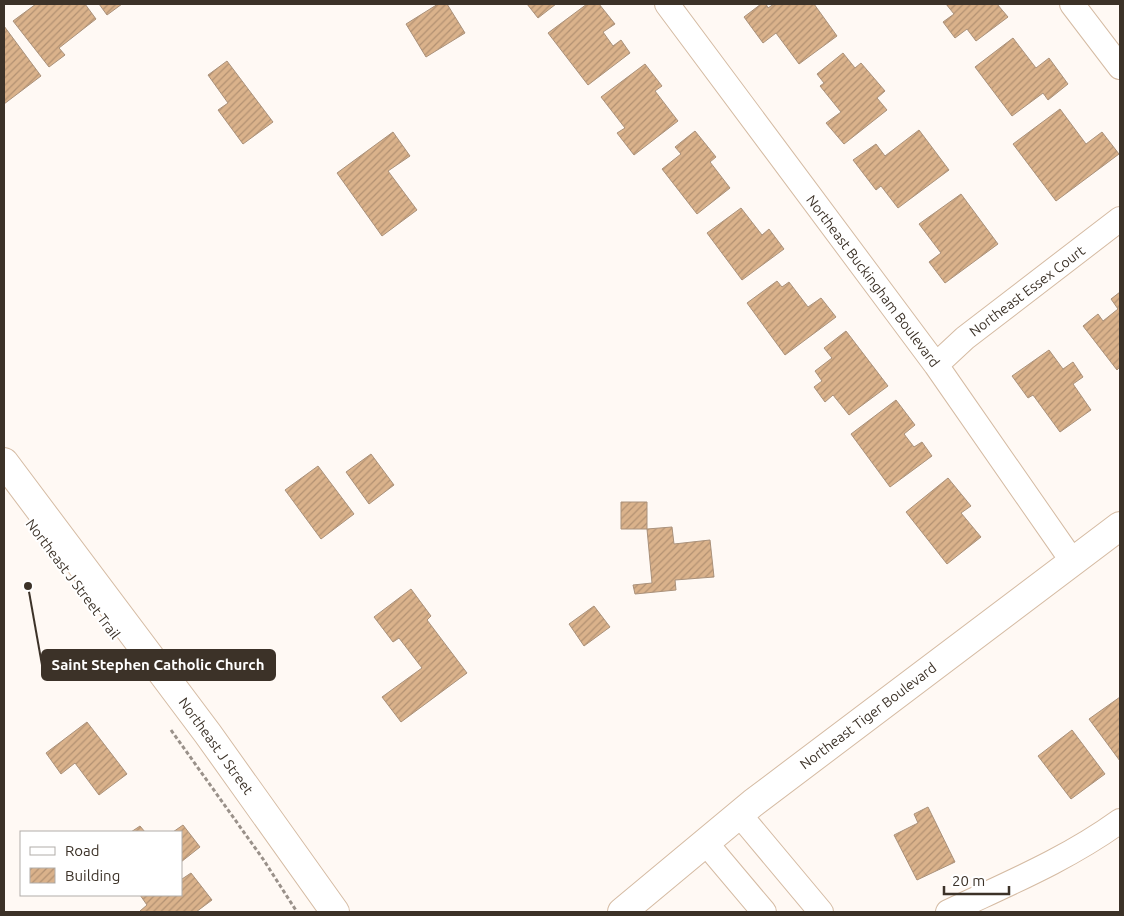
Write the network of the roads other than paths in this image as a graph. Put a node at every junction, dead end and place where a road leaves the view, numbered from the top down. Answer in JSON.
{"nodes":[{"id":1,"x":667,"y":4,"type":"edge"},
{"id":2,"x":1072,"y":4,"type":"edge"},
{"id":3,"x":1120,"y":67,"type":"edge"},
{"id":4,"x":1120,"y":219,"type":"edge"},
{"id":5,"x":936,"y":365,"type":"junction"},
{"id":6,"x":4,"y":462,"type":"edge"},
{"id":7,"x":1120,"y":526,"type":"edge"},
{"id":8,"x":1073,"y":562,"type":"junction"},
{"id":9,"x":739,"y":814,"type":"junction"},
{"id":10,"x":1120,"y":821,"type":"edge"},
{"id":11,"x":705,"y":842,"type":"junction"},
{"id":12,"x":335,"y":912,"type":"edge"},
{"id":13,"x":622,"y":912,"type":"edge"},
{"id":14,"x":764,"y":912,"type":"edge"},
{"id":15,"x":821,"y":912,"type":"edge"},
{"id":16,"x":948,"y":912,"type":"edge"}],
"edges":[{"from":1,"to":5,"type":"street","name":"Northeast Buckingham Boulevard"},
{"from":2,"to":3,"type":"street"},
{"from":4,"to":5,"type":"street","name":"Northeast Essex Court"},
{"from":5,"to":8,"type":"street","name":"Northeast Buckingham Boulevard"},
{"from":6,"to":12,"type":"street","name":"Northeast J Street"},
{"from":7,"to":8,"type":"street","name":"Northeast Tiger Boulevard"},
{"from":8,"to":9,"type":"street","name":"Northeast Tiger Boulevard"},
{"from":9,"to":11,"type":"street","name":"Northeast Tiger Boulevard"},
{"from":9,"to":15,"type":"street"},
{"from":10,"to":16,"type":"street"},
{"from":11,"to":13,"type":"street","name":"Northeast Tiger Boulevard"},
{"from":11,"to":14,"type":"street"}]}
